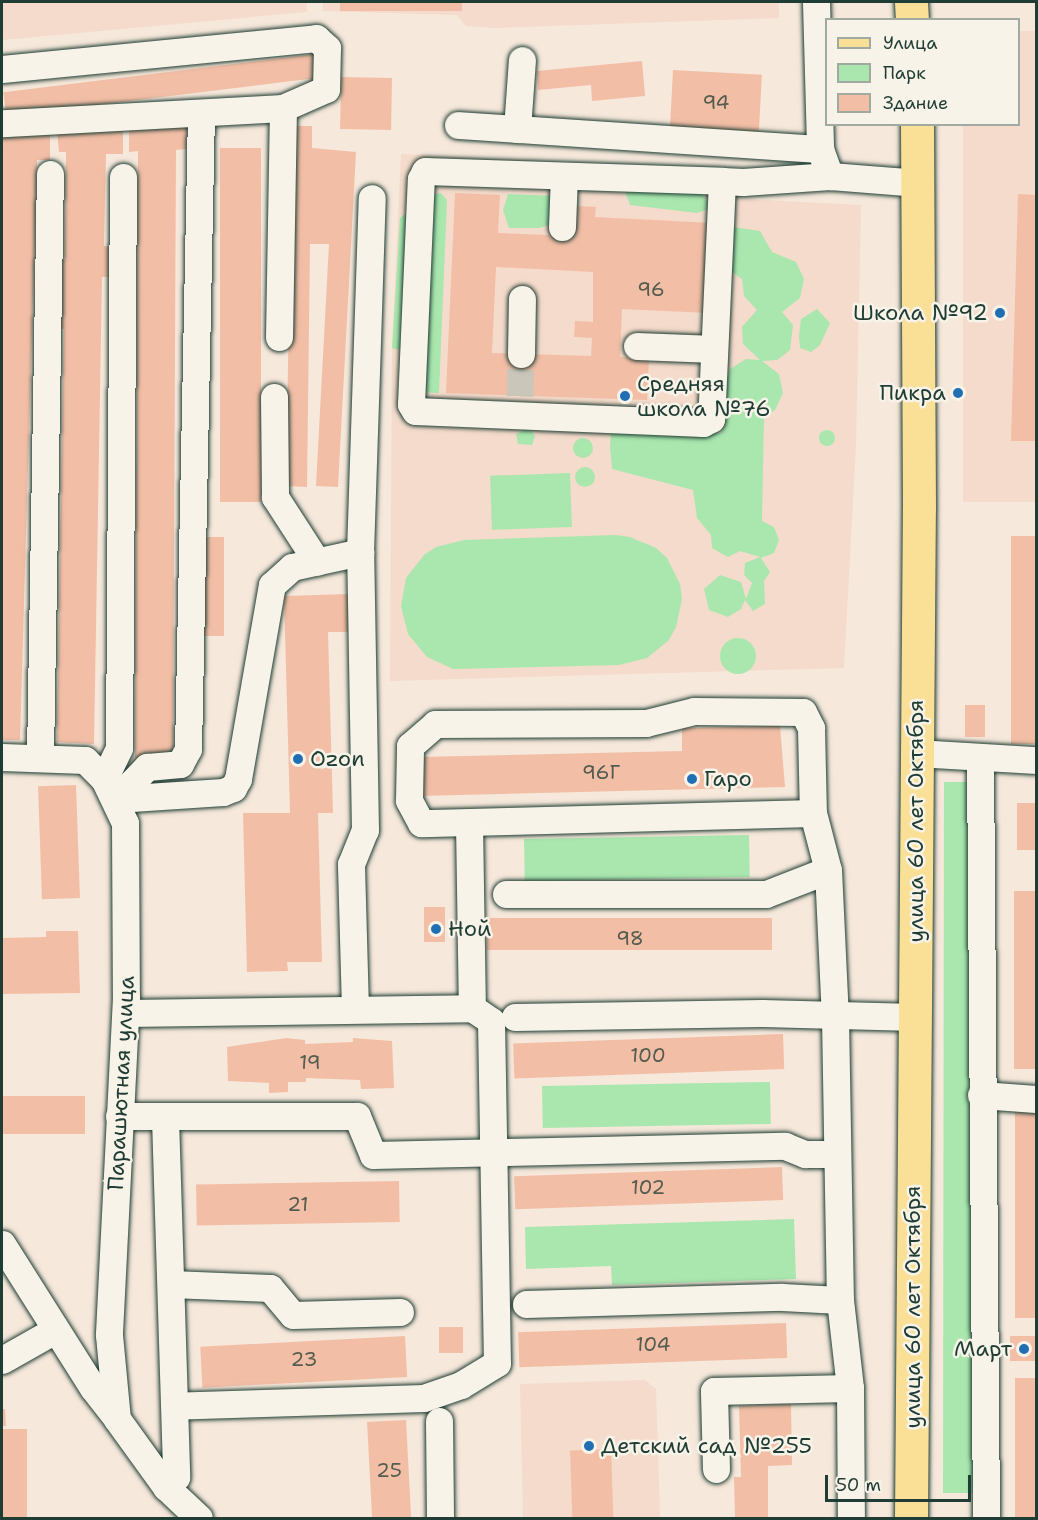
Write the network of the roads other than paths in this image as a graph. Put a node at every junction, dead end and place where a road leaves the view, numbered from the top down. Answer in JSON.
{"nodes":[{"id":1,"x":816,"y":2,"type":"edge"},
{"id":2,"x":911,"y":2,"type":"edge"},
{"id":3,"x":912,"y":18,"type":"edge"},
{"id":4,"x":522,"y":60,"type":"dead end"},
{"id":5,"x":2,"y":69,"type":"edge"},
{"id":6,"x":283,"y":108,"type":"junction"},
{"id":7,"x":201,"y":115,"type":"junction"},
{"id":8,"x":2,"y":123,"type":"edge"},
{"id":9,"x":458,"y":124,"type":"dead end"},
{"id":10,"x":916,"y":126,"type":"edge"},
{"id":11,"x":517,"y":129,"type":"junction"},
{"id":12,"x":820,"y":149,"type":"junction"},
{"id":13,"x":50,"y":174,"type":"dead end"},
{"id":14,"x":564,"y":176,"type":"junction"},
{"id":15,"x":830,"y":176,"type":"junction"},
{"id":16,"x":123,"y":177,"type":"dead end"},
{"id":17,"x":722,"y":181,"type":"junction"},
{"id":18,"x":919,"y":183,"type":"junction"},
{"id":19,"x":372,"y":198,"type":"dead end"},
{"id":20,"x":562,"y":227,"type":"dead end"},
{"id":21,"x":522,"y":299,"type":"dead end"},
{"id":22,"x":279,"y":337,"type":"dead end"},
{"id":23,"x":637,"y":346,"type":"dead end"},
{"id":24,"x":714,"y":349,"type":"junction"},
{"id":25,"x":521,"y":354,"type":"tunnel mouth"},
{"id":26,"x":274,"y":398,"type":"dead end"},
{"id":27,"x":360,"y":552,"type":"junction"},
{"id":28,"x":317,"y":562,"type":"junction"},
{"id":29,"x":916,"y":753,"type":"junction"},
{"id":30,"x":40,"y":756,"type":"junction"},
{"id":31,"x":2,"y":757,"type":"edge"},
{"id":32,"x":980,"y":758,"type":"junction"},
{"id":33,"x":1036,"y":760,"type":"edge"},
{"id":34,"x":110,"y":789,"type":"junction"},
{"id":35,"x":813,"y":813,"type":"junction"},
{"id":36,"x":469,"y":823,"type":"junction"},
{"id":37,"x":828,"y":870,"type":"junction"},
{"id":38,"x":506,"y":894,"type":"dead end"},
{"id":39,"x":472,"y":1008,"type":"junction"},
{"id":40,"x":355,"y":1009,"type":"junction"},
{"id":41,"x":126,"y":1013,"type":"junction"},
{"id":42,"x":515,"y":1017,"type":"dead end"},
{"id":43,"x":835,"y":1017,"type":"junction"},
{"id":44,"x":915,"y":1017,"type":"junction"},
{"id":45,"x":981,"y":1095,"type":"junction"},
{"id":46,"x":1036,"y":1099,"type":"edge"},
{"id":47,"x":119,"y":1116,"type":"junction"},
{"id":48,"x":165,"y":1118,"type":"junction"},
{"id":49,"x":493,"y":1154,"type":"junction"},
{"id":50,"x":836,"y":1154,"type":"junction"},
{"id":51,"x":2,"y":1244,"type":"edge"},
{"id":52,"x":171,"y":1284,"type":"junction"},
{"id":53,"x":840,"y":1300,"type":"junction"},
{"id":54,"x":526,"y":1304,"type":"dead end"},
{"id":55,"x":400,"y":1312,"type":"dead end"},
{"id":56,"x":55,"y":1330,"type":"junction"},
{"id":57,"x":2,"y":1360,"type":"edge"},
{"id":58,"x":849,"y":1388,"type":"junction"},
{"id":59,"x":175,"y":1406,"type":"junction"},
{"id":60,"x":117,"y":1419,"type":"junction"},
{"id":61,"x":439,"y":1421,"type":"dead end"},
{"id":62,"x":716,"y":1469,"type":"dead end"},
{"id":63,"x":166,"y":1487,"type":"junction"},
{"id":64,"x":176,"y":1518,"type":"edge"},
{"id":65,"x":199,"y":1518,"type":"edge"},
{"id":66,"x":440,"y":1518,"type":"edge"},
{"id":67,"x":851,"y":1518,"type":"edge"},
{"id":68,"x":911,"y":1518,"type":"edge"},
{"id":69,"x":986,"y":1518,"type":"edge"}],
"edges":[{"from":1,"to":12,"type":"street"},
{"from":2,"to":3,"type":"main road"},
{"from":4,"to":11,"type":"street"},
{"from":5,"to":6,"type":"street"},
{"from":6,"to":7,"type":"street"},
{"from":6,"to":22,"type":"street"},
{"from":7,"to":8,"type":"street"},
{"from":7,"to":34,"type":"street"},
{"from":9,"to":11,"type":"street"},
{"from":10,"to":18,"type":"main road","name":"улица 60 лет Октября"},
{"from":11,"to":12,"type":"street"},
{"from":12,"to":15,"type":"street"},
{"from":13,"to":30,"type":"street"},
{"from":14,"to":17,"type":"street"},
{"from":14,"to":20,"type":"street"},
{"from":14,"to":24,"type":"street"},
{"from":15,"to":17,"type":"street"},
{"from":15,"to":18,"type":"street"},
{"from":16,"to":34,"type":"street"},
{"from":17,"to":24,"type":"street"},
{"from":18,"to":29,"type":"main road","name":"улица 60 лет Октября"},
{"from":19,"to":27,"type":"street"},
{"from":21,"to":25,"type":"street"},
{"from":23,"to":24,"type":"street"},
{"from":26,"to":28,"type":"street"},
{"from":27,"to":28,"type":"street"},
{"from":27,"to":40,"type":"street"},
{"from":28,"to":34,"type":"street"},
{"from":29,"to":32,"type":"street"},
{"from":29,"to":44,"type":"main road","name":"улица 60 лет Октября"},
{"from":30,"to":31,"type":"street"},
{"from":30,"to":34,"type":"street"},
{"from":32,"to":33,"type":"street"},
{"from":32,"to":45,"type":"street"},
{"from":34,"to":41,"type":"street","name":"Парашютная улица"},
{"from":35,"to":36,"type":"street"},
{"from":35,"to":36,"type":"street"},
{"from":35,"to":37,"type":"street"},
{"from":36,"to":39,"type":"street"},
{"from":37,"to":38,"type":"street"},
{"from":37,"to":43,"type":"street"},
{"from":39,"to":40,"type":"street"},
{"from":39,"to":49,"type":"street"},
{"from":40,"to":41,"type":"street"},
{"from":41,"to":47,"type":"street","name":"Парашютная улица"},
{"from":42,"to":43,"type":"street"},
{"from":43,"to":44,"type":"street"},
{"from":43,"to":50,"type":"street"},
{"from":44,"to":68,"type":"main road","name":"улица 60 лет Октября"},
{"from":45,"to":46,"type":"street"},
{"from":45,"to":69,"type":"street"},
{"from":47,"to":48,"type":"street"},
{"from":47,"to":60,"type":"street","name":"Парашютная улица"},
{"from":48,"to":49,"type":"street"},
{"from":48,"to":52,"type":"street"},
{"from":49,"to":50,"type":"street"},
{"from":49,"to":59,"type":"street"},
{"from":50,"to":53,"type":"street"},
{"from":51,"to":56,"type":"street"},
{"from":52,"to":55,"type":"street"},
{"from":52,"to":59,"type":"street"},
{"from":53,"to":54,"type":"street"},
{"from":53,"to":58,"type":"street"},
{"from":56,"to":57,"type":"street"},
{"from":56,"to":60,"type":"street"},
{"from":58,"to":62,"type":"street"},
{"from":58,"to":67,"type":"street"},
{"from":59,"to":63,"type":"street"},
{"from":60,"to":63,"type":"street"},
{"from":61,"to":66,"type":"street"},
{"from":63,"to":64,"type":"street"},
{"from":63,"to":65,"type":"street"}]}
